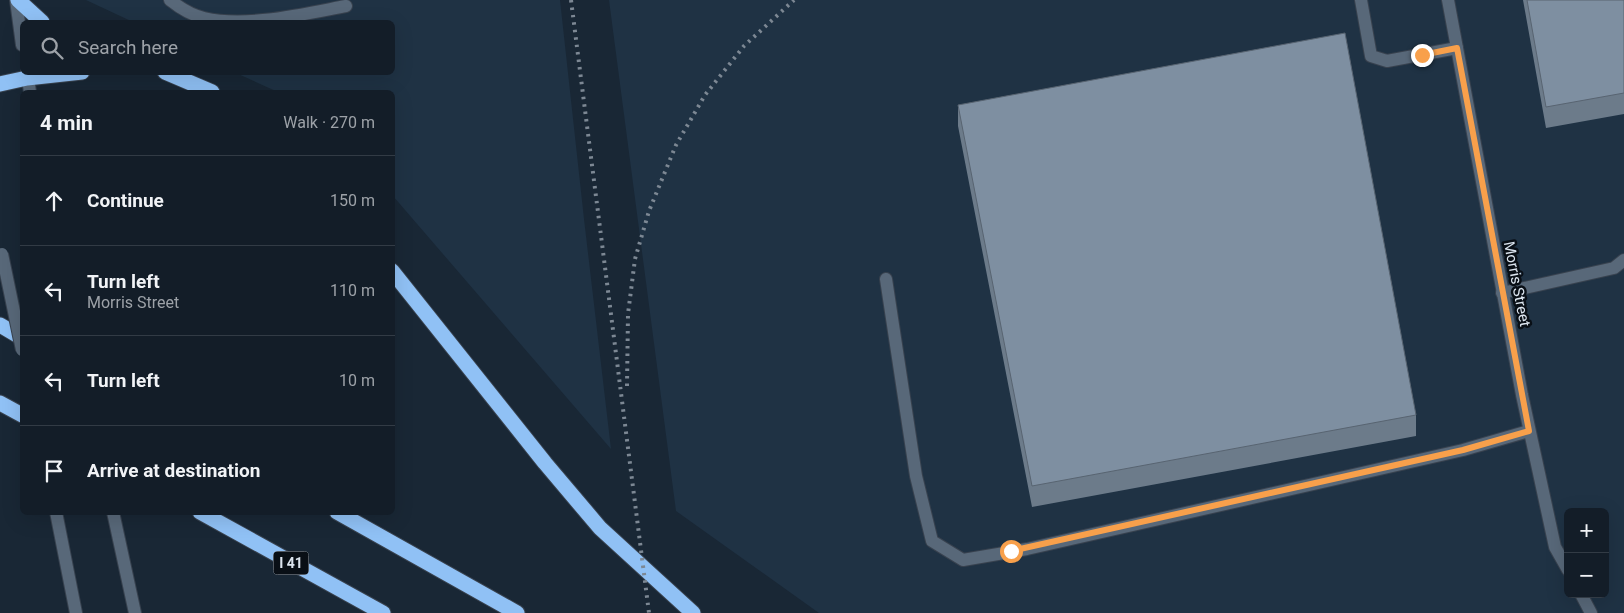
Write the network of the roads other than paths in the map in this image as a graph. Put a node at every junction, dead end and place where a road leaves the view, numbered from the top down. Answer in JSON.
{"nodes":[{"id":1,"x":17,"y":0,"type":"edge"},
{"id":2,"x":170,"y":0,"type":"edge"},
{"id":3,"x":1360,"y":0,"type":"edge"},
{"id":4,"x":1448,"y":0,"type":"edge"},
{"id":5,"x":346,"y":6,"type":"dead end"},
{"id":6,"x":40,"y":20,"type":"edge"},
{"id":7,"x":218,"y":20,"type":"edge"},
{"id":8,"x":253,"y":20,"type":"edge"},
{"id":9,"x":20,"y":27,"type":"edge"},
{"id":10,"x":1457,"y":48,"type":"junction"},
{"id":11,"x":64,"y":75,"type":"edge"},
{"id":12,"x":171,"y":75,"type":"edge"},
{"id":13,"x":28,"y":81,"type":"edge"},
{"id":14,"x":0,"y":84,"type":"edge"},
{"id":15,"x":207,"y":90,"type":"edge"},
{"id":16,"x":1,"y":249,"type":"edge"},
{"id":17,"x":1624,"y":260,"type":"edge"},
{"id":18,"x":395,"y":275,"type":"edge"},
{"id":19,"x":886,"y":279,"type":"dead end"},
{"id":20,"x":1502,"y":293,"type":"junction"},
{"id":21,"x":0,"y":325,"type":"edge"},
{"id":22,"x":20,"y":337,"type":"edge"},
{"id":23,"x":20,"y":340,"type":"edge"},
{"id":24,"x":0,"y":403,"type":"edge"},
{"id":25,"x":20,"y":414,"type":"edge"},
{"id":26,"x":1529,"y":431,"type":"junction"},
{"id":27,"x":57,"y":515,"type":"edge"},
{"id":28,"x":114,"y":515,"type":"edge"},
{"id":29,"x":205,"y":515,"type":"edge"},
{"id":30,"x":342,"y":515,"type":"edge"},
{"id":31,"x":1564,"y":563,"type":"edge"},
{"id":32,"x":1583,"y":598,"type":"edge"},
{"id":33,"x":76,"y":613,"type":"edge"},
{"id":34,"x":135,"y":613,"type":"edge"},
{"id":35,"x":383,"y":613,"type":"edge"},
{"id":36,"x":517,"y":613,"type":"edge"},
{"id":37,"x":693,"y":613,"type":"edge"},
{"id":38,"x":1591,"y":613,"type":"edge"}],
"edges":[{"from":1,"to":6,"type":"highway"},
{"from":1,"to":9,"type":"street"},
{"from":2,"to":7,"type":"street"},
{"from":3,"to":10,"type":"street"},
{"from":4,"to":10,"type":"street","name":"Morris Street"},
{"from":5,"to":8,"type":"street"},
{"from":10,"to":20,"type":"street","name":"Morris Street"},
{"from":11,"to":13,"type":"highway"},
{"from":12,"to":15,"type":"highway"},
{"from":13,"to":14,"type":"highway"},
{"from":16,"to":23,"type":"street","bridge":true},
{"from":17,"to":20,"type":"street"},
{"from":18,"to":37,"type":"highway"},
{"from":19,"to":26,"type":"street"},
{"from":20,"to":26,"type":"street","name":"Morris Street"},
{"from":21,"to":22,"type":"highway"},
{"from":24,"to":25,"type":"highway"},
{"from":26,"to":31,"type":"street","name":"Morris Street"},
{"from":27,"to":33,"type":"street"},
{"from":28,"to":34,"type":"street"},
{"from":29,"to":35,"type":"highway","number":"I 41"},
{"from":30,"to":36,"type":"highway"},
{"from":32,"to":38,"type":"street"}]}
